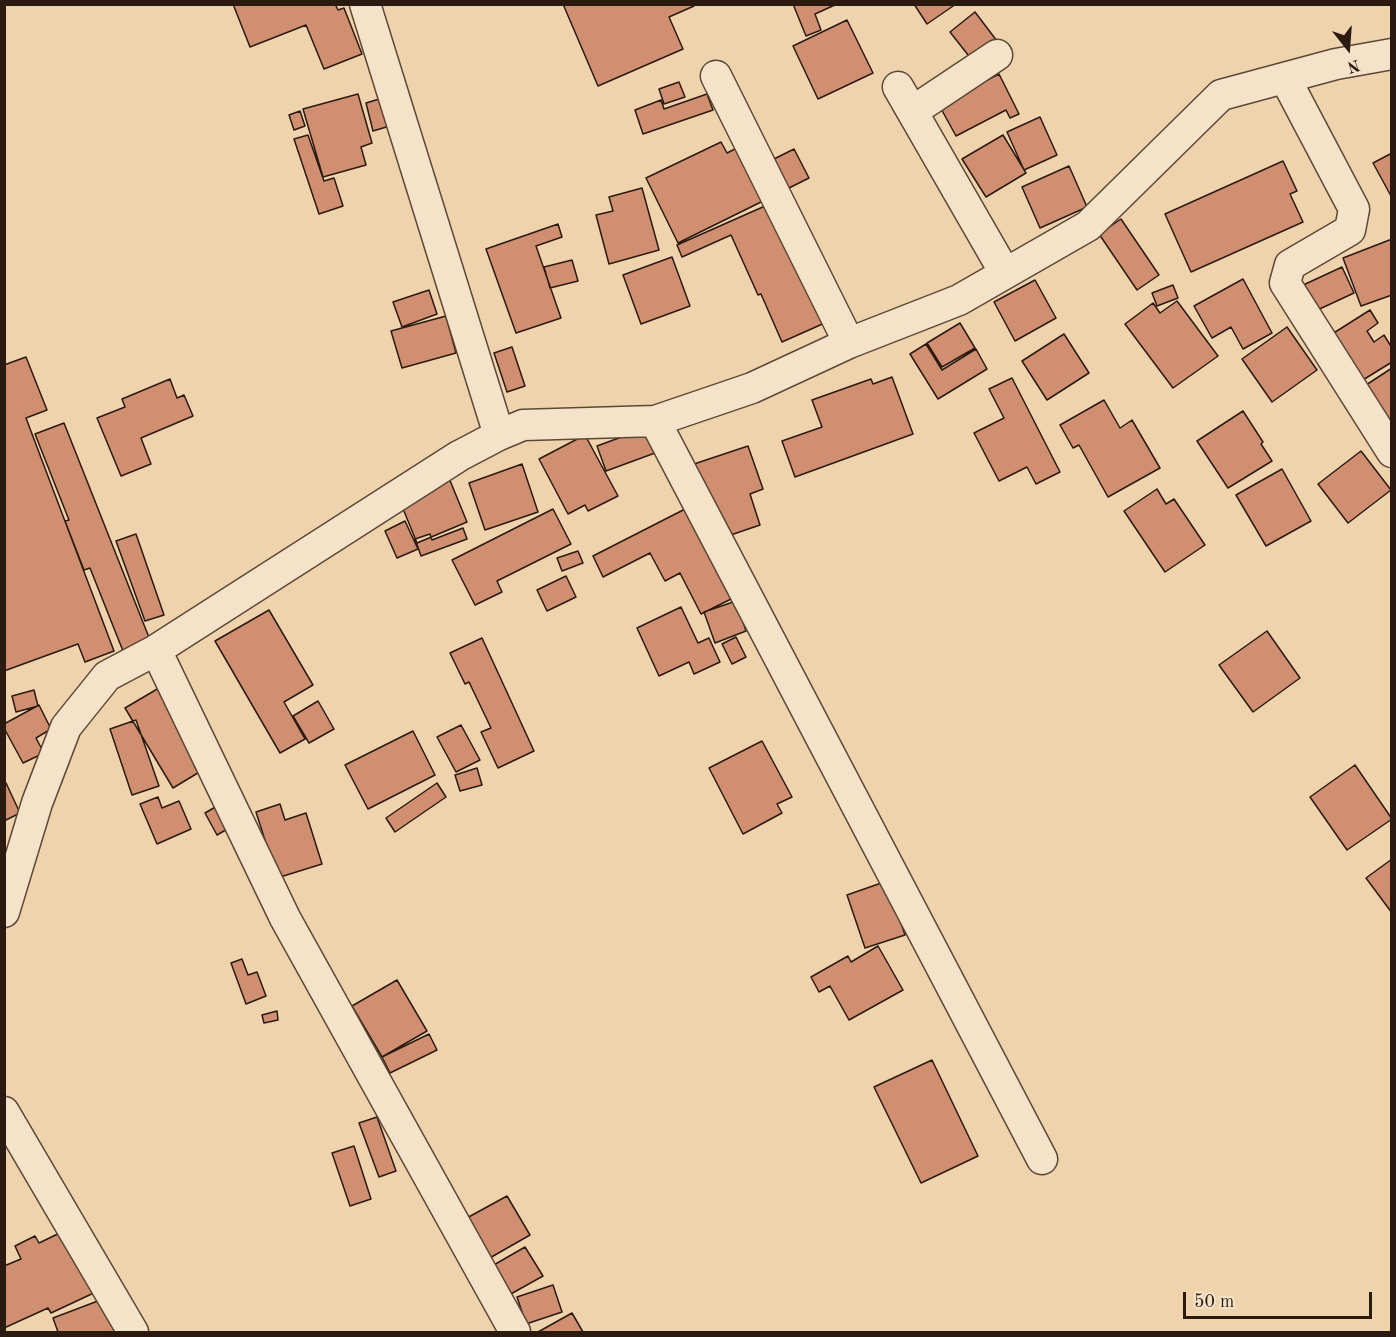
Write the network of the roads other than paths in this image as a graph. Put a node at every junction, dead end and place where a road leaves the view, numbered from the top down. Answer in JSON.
{"nodes":[{"id":1,"x":365,"y":4,"type":"edge"},
{"id":2,"x":1392,"y":54,"type":"edge"},
{"id":3,"x":997,"y":55,"type":"dead end"},
{"id":4,"x":716,"y":76,"type":"dead end"},
{"id":5,"x":1285,"y":78,"type":"junction"},
{"id":6,"x":1005,"y":273,"type":"junction"},
{"id":7,"x":849,"y":343,"type":"junction"},
{"id":8,"x":655,"y":421,"type":"junction"},
{"id":9,"x":499,"y":435,"type":"junction"},
{"id":10,"x":1392,"y":452,"type":"edge"},
{"id":11,"x":156,"y":650,"type":"junction"},
{"id":12,"x":4,"y":912,"type":"edge"},
{"id":13,"x":4,"y":1112,"type":"edge"},
{"id":14,"x":1042,"y":1159,"type":"dead end"},
{"id":15,"x":133,"y":1332,"type":"edge"},
{"id":16,"x":514,"y":1332,"type":"edge"}],
"edges":[{"from":1,"to":9,"type":"street"},
{"from":2,"to":5,"type":"street"},
{"from":3,"to":6,"type":"street"},
{"from":4,"to":7,"type":"street"},
{"from":5,"to":6,"type":"street"},
{"from":5,"to":10,"type":"street"},
{"from":6,"to":7,"type":"street"},
{"from":7,"to":8,"type":"street"},
{"from":8,"to":9,"type":"street"},
{"from":8,"to":14,"type":"street"},
{"from":9,"to":11,"type":"street"},
{"from":11,"to":12,"type":"street"},
{"from":11,"to":16,"type":"street"},
{"from":13,"to":15,"type":"street"}]}
